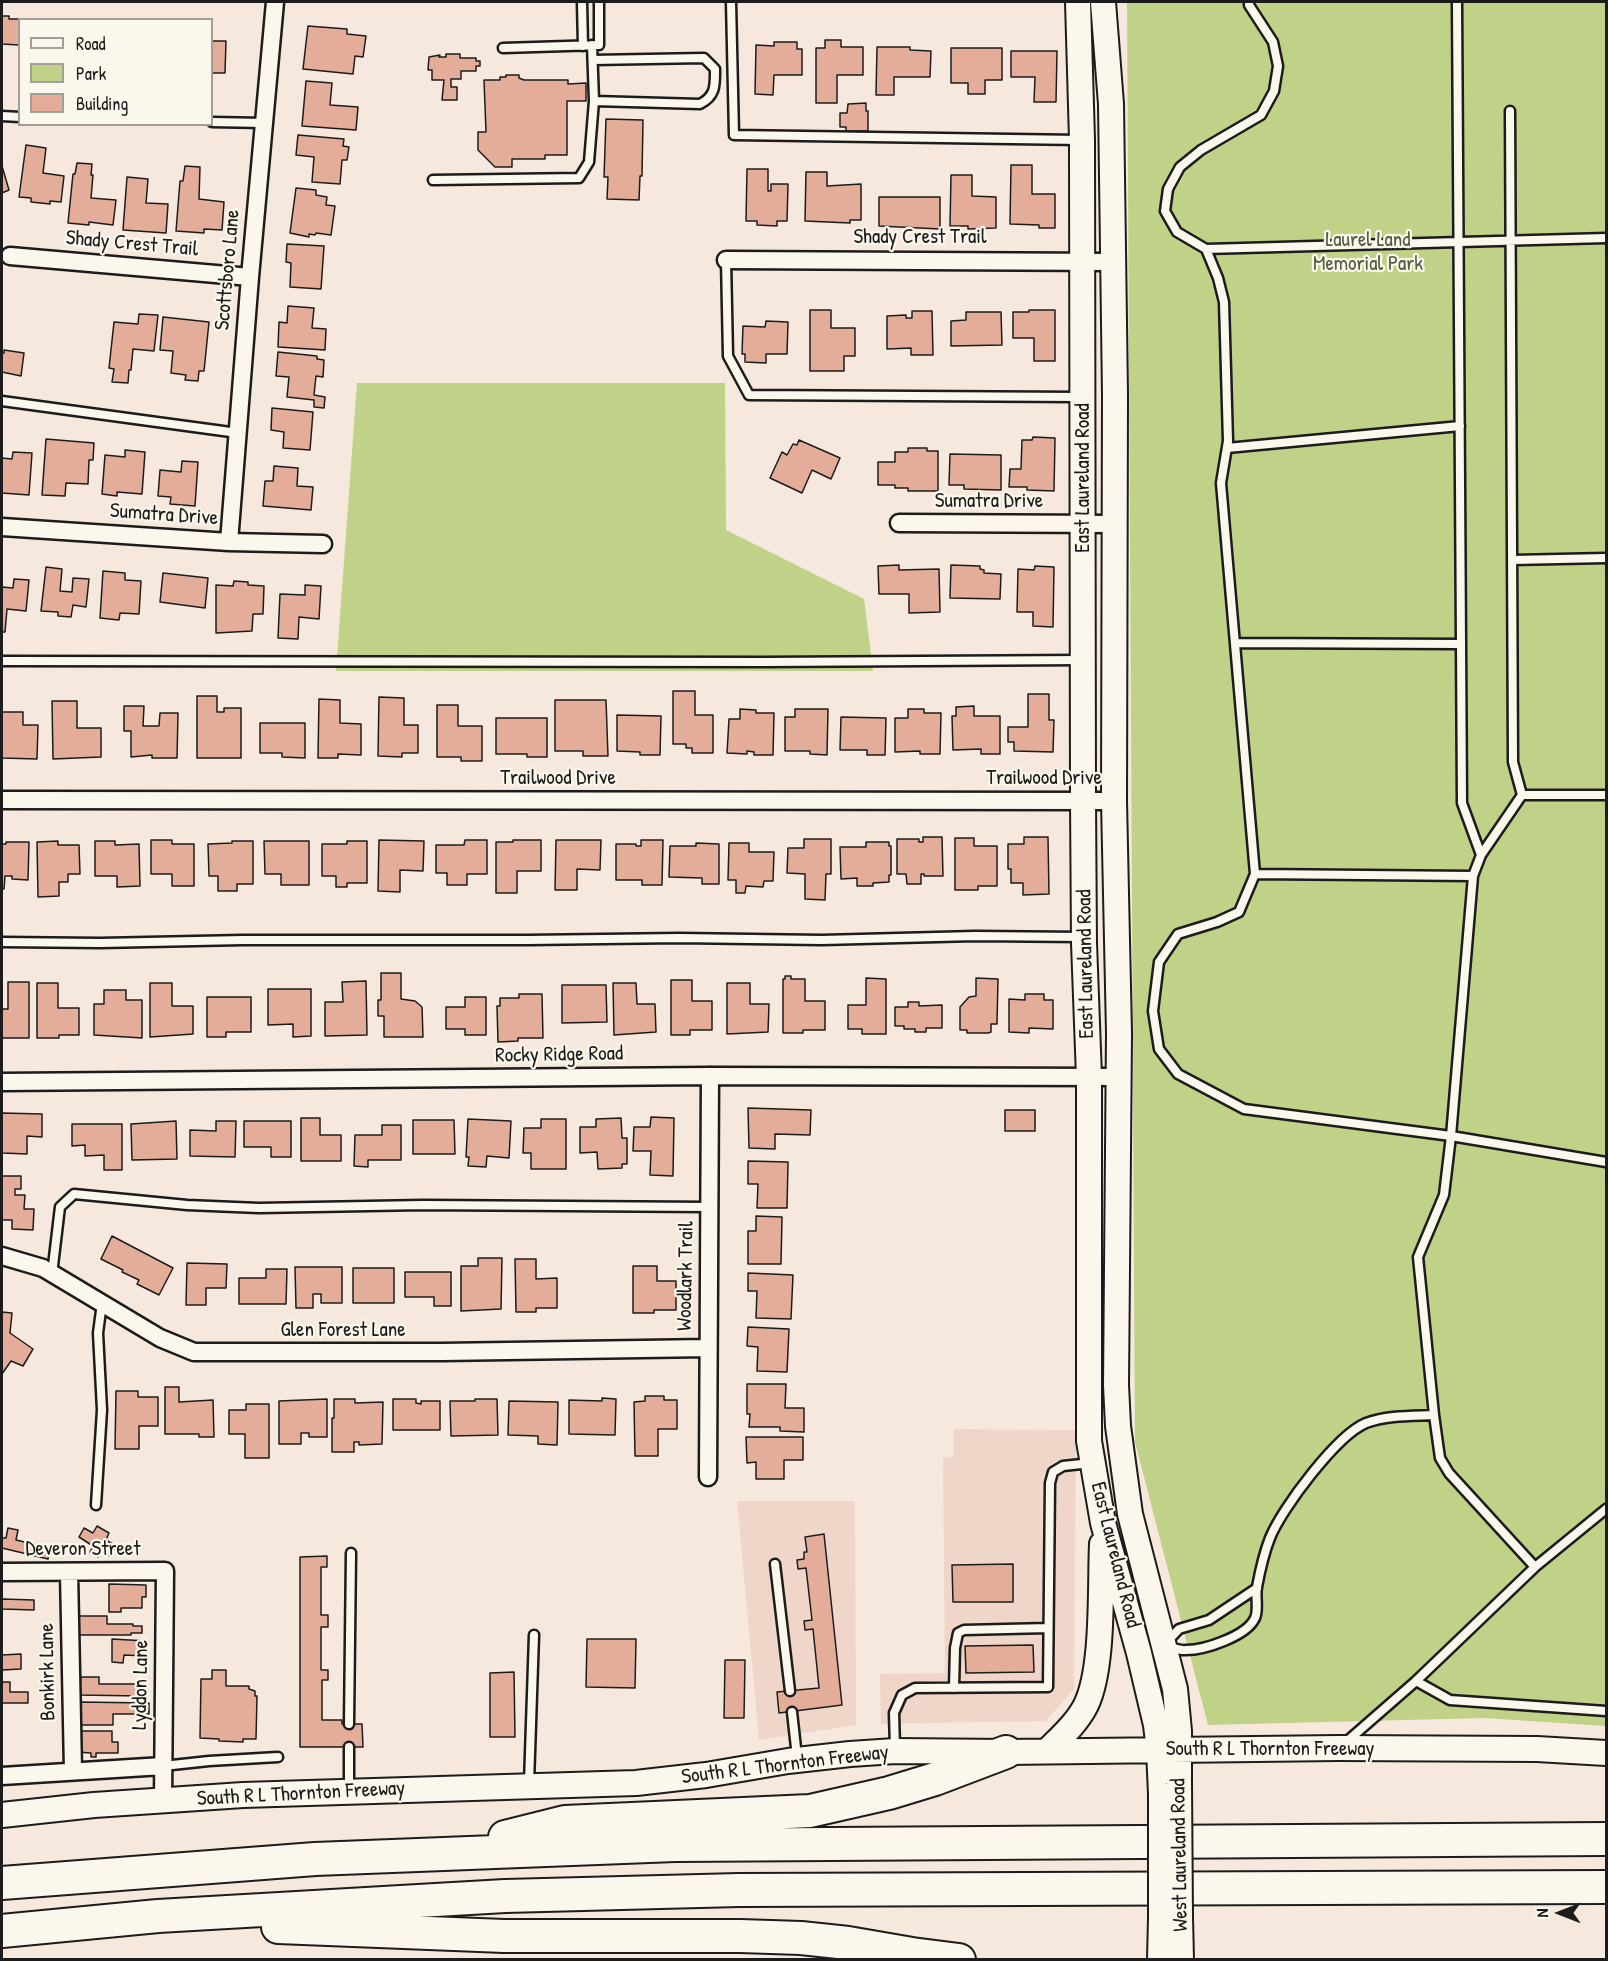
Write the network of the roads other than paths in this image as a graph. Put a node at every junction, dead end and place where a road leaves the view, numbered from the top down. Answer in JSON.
{"nodes":[{"id":1,"x":275,"y":2,"type":"edge"},
{"id":2,"x":582,"y":2,"type":"edge"},
{"id":3,"x":599,"y":2,"type":"edge"},
{"id":4,"x":731,"y":2,"type":"edge"},
{"id":5,"x":1078,"y":2,"type":"edge"},
{"id":6,"x":1103,"y":2,"type":"edge"},
{"id":7,"x":1249,"y":2,"type":"edge"},
{"id":8,"x":1457,"y":2,"type":"edge"},
{"id":9,"x":591,"y":45,"type":"junction"},
{"id":10,"x":503,"y":48,"type":"dead end"},
{"id":11,"x":593,"y":60,"type":"junction"},
{"id":12,"x":594,"y":101,"type":"junction"},
{"id":13,"x":1510,"y":111,"type":"dead end"},
{"id":14,"x":2,"y":116,"type":"edge"},
{"id":15,"x":18,"y":117,"type":"edge"},
{"id":16,"x":213,"y":122,"type":"edge"},
{"id":17,"x":264,"y":123,"type":"junction"},
{"id":18,"x":1082,"y":140,"type":"junction"},
{"id":19,"x":433,"y":180,"type":"dead end"},
{"id":20,"x":1606,"y":238,"type":"edge"},
{"id":21,"x":1512,"y":240,"type":"junction"},
{"id":22,"x":1458,"y":241,"type":"junction"},
{"id":23,"x":1206,"y":249,"type":"junction"},
{"id":24,"x":10,"y":256,"type":"dead end"},
{"id":25,"x":726,"y":260,"type":"joint"},
{"id":26,"x":1083,"y":260,"type":"junction"},
{"id":27,"x":1114,"y":262,"type":"junction"},
{"id":28,"x":250,"y":277,"type":"junction"},
{"id":29,"x":1084,"y":397,"type":"junction"},
{"id":30,"x":2,"y":401,"type":"edge"},
{"id":31,"x":1460,"y":426,"type":"junction"},
{"id":32,"x":238,"y":433,"type":"junction"},
{"id":33,"x":1227,"y":448,"type":"junction"},
{"id":34,"x":899,"y":523,"type":"dead end"},
{"id":35,"x":1083,"y":524,"type":"junction"},
{"id":36,"x":1115,"y":524,"type":"junction"},
{"id":37,"x":2,"y":526,"type":"edge"},
{"id":38,"x":229,"y":542,"type":"junction"},
{"id":39,"x":323,"y":544,"type":"dead end"},
{"id":40,"x":1606,"y":558,"type":"edge"},
{"id":41,"x":1512,"y":560,"type":"junction"},
{"id":42,"x":1235,"y":643,"type":"junction"},
{"id":43,"x":1461,"y":644,"type":"junction"},
{"id":44,"x":1083,"y":660,"type":"junction"},
{"id":45,"x":2,"y":661,"type":"edge"},
{"id":46,"x":1522,"y":795,"type":"junction"},
{"id":47,"x":1606,"y":795,"type":"edge"},
{"id":48,"x":2,"y":800,"type":"edge"},
{"id":49,"x":1083,"y":800,"type":"junction"},
{"id":50,"x":1114,"y":801,"type":"junction"},
{"id":51,"x":1481,"y":855,"type":"junction"},
{"id":52,"x":1255,"y":874,"type":"junction"},
{"id":53,"x":1473,"y":876,"type":"junction"},
{"id":54,"x":1084,"y":937,"type":"junction"},
{"id":55,"x":2,"y":942,"type":"edge"},
{"id":56,"x":711,"y":1076,"type":"junction"},
{"id":57,"x":1089,"y":1077,"type":"junction"},
{"id":58,"x":1118,"y":1077,"type":"junction"},
{"id":59,"x":2,"y":1082,"type":"edge"},
{"id":60,"x":1451,"y":1136,"type":"junction"},
{"id":61,"x":1606,"y":1162,"type":"edge"},
{"id":62,"x":709,"y":1207,"type":"junction"},
{"id":63,"x":2,"y":1256,"type":"edge"},
{"id":64,"x":52,"y":1274,"type":"junction"},
{"id":65,"x":102,"y":1303,"type":"junction"},
{"id":66,"x":708,"y":1347,"type":"junction"},
{"id":67,"x":1434,"y":1415,"type":"junction"},
{"id":68,"x":1093,"y":1463,"type":"junction"},
{"id":69,"x":708,"y":1477,"type":"dead end"},
{"id":70,"x":96,"y":1505,"type":"dead end"},
{"id":71,"x":1606,"y":1509,"type":"edge"},
{"id":72,"x":1103,"y":1523,"type":"junction"},
{"id":73,"x":351,"y":1553,"type":"dead end"},
{"id":74,"x":775,"y":1564,"type":"dead end"},
{"id":75,"x":1535,"y":1567,"type":"junction"},
{"id":76,"x":165,"y":1571,"type":"joint"},
{"id":77,"x":2,"y":1572,"type":"edge"},
{"id":78,"x":69,"y":1572,"type":"junction"},
{"id":79,"x":1257,"y":1588,"type":"junction"},
{"id":80,"x":1048,"y":1628,"type":"junction"},
{"id":81,"x":534,"y":1635,"type":"dead end"},
{"id":82,"x":1164,"y":1645,"type":"junction"},
{"id":83,"x":1139,"y":1653,"type":"junction"},
{"id":84,"x":1416,"y":1681,"type":"junction"},
{"id":85,"x":954,"y":1688,"type":"junction"},
{"id":86,"x":790,"y":1691,"type":"dead end"},
{"id":87,"x":1606,"y":1711,"type":"edge"},
{"id":88,"x":792,"y":1712,"type":"dead end"},
{"id":89,"x":349,"y":1724,"type":"dead end"},
{"id":90,"x":349,"y":1747,"type":"dead end"},
{"id":91,"x":1338,"y":1748,"type":"junction"},
{"id":92,"x":1169,"y":1750,"type":"junction"},
{"id":93,"x":896,"y":1751,"type":"junction"},
{"id":94,"x":1047,"y":1751,"type":"junction"},
{"id":95,"x":1006,"y":1752,"type":"junction"},
{"id":96,"x":1606,"y":1753,"type":"edge"},
{"id":97,"x":278,"y":1757,"type":"dead end"},
{"id":98,"x":798,"y":1760,"type":"junction"},
{"id":99,"x":163,"y":1766,"type":"junction"},
{"id":100,"x":72,"y":1771,"type":"junction"},
{"id":101,"x":2,"y":1776,"type":"edge"},
{"id":102,"x":529,"y":1786,"type":"junction"},
{"id":103,"x":349,"y":1790,"type":"junction"},
{"id":104,"x":163,"y":1801,"type":"junction"},
{"id":105,"x":2,"y":1815,"type":"edge"},
{"id":106,"x":1606,"y":1839,"type":"edge"},
{"id":107,"x":442,"y":1853,"type":"junction"},
{"id":108,"x":2,"y":1883,"type":"edge"},
{"id":109,"x":1606,"y":1887,"type":"edge"},
{"id":110,"x":158,"y":1917,"type":"junction"},
{"id":111,"x":1171,"y":1918,"type":"junction"},
{"id":112,"x":2,"y":1931,"type":"edge"},
{"id":113,"x":959,"y":1959,"type":"edge"},
{"id":114,"x":1160,"y":1959,"type":"edge"},
{"id":115,"x":1181,"y":1959,"type":"edge"}],
"edges":[{"from":1,"to":17,"type":"street","name":"Scottsboro Lane"},
{"from":2,"to":9,"type":"lane"},
{"from":3,"to":9,"type":"lane"},
{"from":4,"to":18,"type":"lane"},
{"from":5,"to":18,"type":"main road","name":"East Laureland Road"},
{"from":6,"to":27,"type":"main road","name":"East Laureland Road"},
{"from":7,"to":23,"type":"lane"},
{"from":8,"to":22,"type":"lane"},
{"from":9,"to":10,"type":"lane"},
{"from":9,"to":11,"type":"lane"},
{"from":11,"to":12,"type":"lane"},
{"from":11,"to":12,"type":"lane"},
{"from":12,"to":19,"type":"lane"},
{"from":13,"to":21,"type":"lane"},
{"from":14,"to":15,"type":"lane"},
{"from":16,"to":17,"type":"lane"},
{"from":17,"to":28,"type":"street","name":"Scottsboro Lane"},
{"from":18,"to":26,"type":"main road","name":"East Laureland Road"},
{"from":20,"to":21,"type":"lane"},
{"from":21,"to":22,"type":"lane"},
{"from":21,"to":41,"type":"lane"},
{"from":22,"to":23,"type":"lane"},
{"from":22,"to":31,"type":"lane"},
{"from":23,"to":33,"type":"lane"},
{"from":24,"to":28,"type":"street","name":"Shady Crest Trail"},
{"from":25,"to":26,"type":"street","name":"Shady Crest Trail"},
{"from":25,"to":29,"type":"lane"},
{"from":26,"to":27,"type":"street","name":"Shady Crest Trail"},
{"from":26,"to":29,"type":"main road","name":"East Laureland Road"},
{"from":27,"to":36,"type":"main road","name":"East Laureland Road"},
{"from":28,"to":32,"type":"street","name":"Scottsboro Lane"},
{"from":29,"to":35,"type":"main road","name":"East Laureland Road"},
{"from":30,"to":32,"type":"lane"},
{"from":31,"to":33,"type":"lane"},
{"from":31,"to":43,"type":"lane"},
{"from":32,"to":38,"type":"street","name":"Scottsboro Lane"},
{"from":33,"to":42,"type":"lane"},
{"from":34,"to":35,"type":"street","name":"Sumatra Drive"},
{"from":35,"to":36,"type":"street","name":"Sumatra Drive"},
{"from":35,"to":44,"type":"main road","name":"East Laureland Road"},
{"from":36,"to":50,"type":"main road","name":"East Laureland Road"},
{"from":37,"to":38,"type":"street","name":"Sumatra Drive"},
{"from":38,"to":39,"type":"street","name":"Sumatra Drive"},
{"from":40,"to":41,"type":"lane"},
{"from":41,"to":46,"type":"lane"},
{"from":42,"to":43,"type":"lane"},
{"from":42,"to":52,"type":"lane"},
{"from":43,"to":51,"type":"lane"},
{"from":44,"to":45,"type":"lane"},
{"from":44,"to":49,"type":"main road","name":"East Laureland Road"},
{"from":46,"to":47,"type":"lane"},
{"from":46,"to":51,"type":"lane"},
{"from":48,"to":49,"type":"street","name":"Trailwood Drive"},
{"from":49,"to":50,"type":"street","name":"Trailwood Drive"},
{"from":49,"to":54,"type":"main road","name":"East Laureland Road"},
{"from":50,"to":58,"type":"main road","name":"East Laureland Road"},
{"from":51,"to":53,"type":"lane"},
{"from":52,"to":53,"type":"lane"},
{"from":52,"to":60,"type":"lane"},
{"from":53,"to":60,"type":"lane"},
{"from":54,"to":55,"type":"lane"},
{"from":54,"to":57,"type":"main road","name":"East Laureland Road"},
{"from":56,"to":57,"type":"street","name":"Rocky Ridge Road"},
{"from":56,"to":59,"type":"street","name":"Rocky Ridge Road"},
{"from":56,"to":62,"type":"street","name":"Woodlark Trail"},
{"from":57,"to":58,"type":"street","name":"Rocky Ridge Road"},
{"from":57,"to":68,"type":"main road","name":"East Laureland Road"},
{"from":58,"to":82,"type":"main road","name":"East Laureland Road"},
{"from":60,"to":61,"type":"lane"},
{"from":60,"to":67,"type":"lane"},
{"from":62,"to":64,"type":"lane"},
{"from":62,"to":66,"type":"street","name":"Woodlark Trail"},
{"from":63,"to":64,"type":"street","name":"Glen Forest Lane"},
{"from":64,"to":65,"type":"street","name":"Glen Forest Lane"},
{"from":65,"to":66,"type":"street","name":"Glen Forest Lane"},
{"from":65,"to":70,"type":"lane"},
{"from":66,"to":69,"type":"street","name":"Woodlark Trail"},
{"from":67,"to":75,"type":"lane"},
{"from":67,"to":79,"type":"lane"},
{"from":68,"to":72,"type":"main road","name":"East Laureland Road"},
{"from":68,"to":80,"type":"lane"},
{"from":71,"to":75,"type":"lane"},
{"from":72,"to":83,"type":"main road","name":"East Laureland Road"},
{"from":72,"to":94,"type":"main road"},
{"from":73,"to":89,"type":"lane"},
{"from":74,"to":86,"type":"lane"},
{"from":75,"to":84,"type":"lane"},
{"from":76,"to":78,"type":"street","name":"Deveron Street"},
{"from":76,"to":99,"type":"street","name":"Lyddon Lane"},
{"from":77,"to":78,"type":"street","name":"Deveron Street"},
{"from":78,"to":100,"type":"street","name":"Bonkirk Lane"},
{"from":79,"to":82,"type":"lane"},
{"from":79,"to":82,"type":"lane"},
{"from":80,"to":85,"type":"lane"},
{"from":80,"to":85,"type":"lane"},
{"from":81,"to":102,"type":"lane"},
{"from":82,"to":83,"type":"main road"},
{"from":82,"to":92,"type":"main road","name":"East Laureland Road"},
{"from":83,"to":92,"type":"main road","name":"East Laureland Road"},
{"from":84,"to":87,"type":"lane"},
{"from":84,"to":91,"type":"lane"},
{"from":85,"to":93,"type":"lane"},
{"from":88,"to":98,"type":"lane"},
{"from":90,"to":103,"type":"lane"},
{"from":91,"to":92,"type":"main road","name":"South R L Thornton Freeway"},
{"from":91,"to":96,"type":"main road","name":"South R L Thornton Freeway"},
{"from":92,"to":94,"type":"main road","name":"South R L Thornton Freeway"},
{"from":92,"to":111,"type":"main road","name":"East Laureland Road","bridge":true},
{"from":93,"to":95,"type":"main road","name":"South R L Thornton Freeway"},
{"from":93,"to":98,"type":"main road","name":"South R L Thornton Freeway"},
{"from":94,"to":95,"type":"main road","name":"South R L Thornton Freeway"},
{"from":95,"to":107,"type":"highway"},
{"from":97,"to":99,"type":"lane"},
{"from":98,"to":102,"type":"main road","name":"South R L Thornton Freeway"},
{"from":99,"to":100,"type":"street"},
{"from":99,"to":104,"type":"street","name":"Lyddon Lane"},
{"from":100,"to":101,"type":"street"},
{"from":102,"to":103,"type":"main road","name":"South R L Thornton Freeway"},
{"from":103,"to":104,"type":"main road","name":"South R L Thornton Freeway"},
{"from":104,"to":105,"type":"main road","name":"South R L Thornton Freeway"},
{"from":106,"to":107,"type":"highway"},
{"from":107,"to":108,"type":"highway"},
{"from":109,"to":110,"type":"highway"},
{"from":110,"to":112,"type":"highway"},
{"from":110,"to":113,"type":"highway"},
{"from":111,"to":114,"type":"main road","name":"West Laureland Road"},
{"from":111,"to":115,"type":"main road","name":"West Laureland Road"}]}
